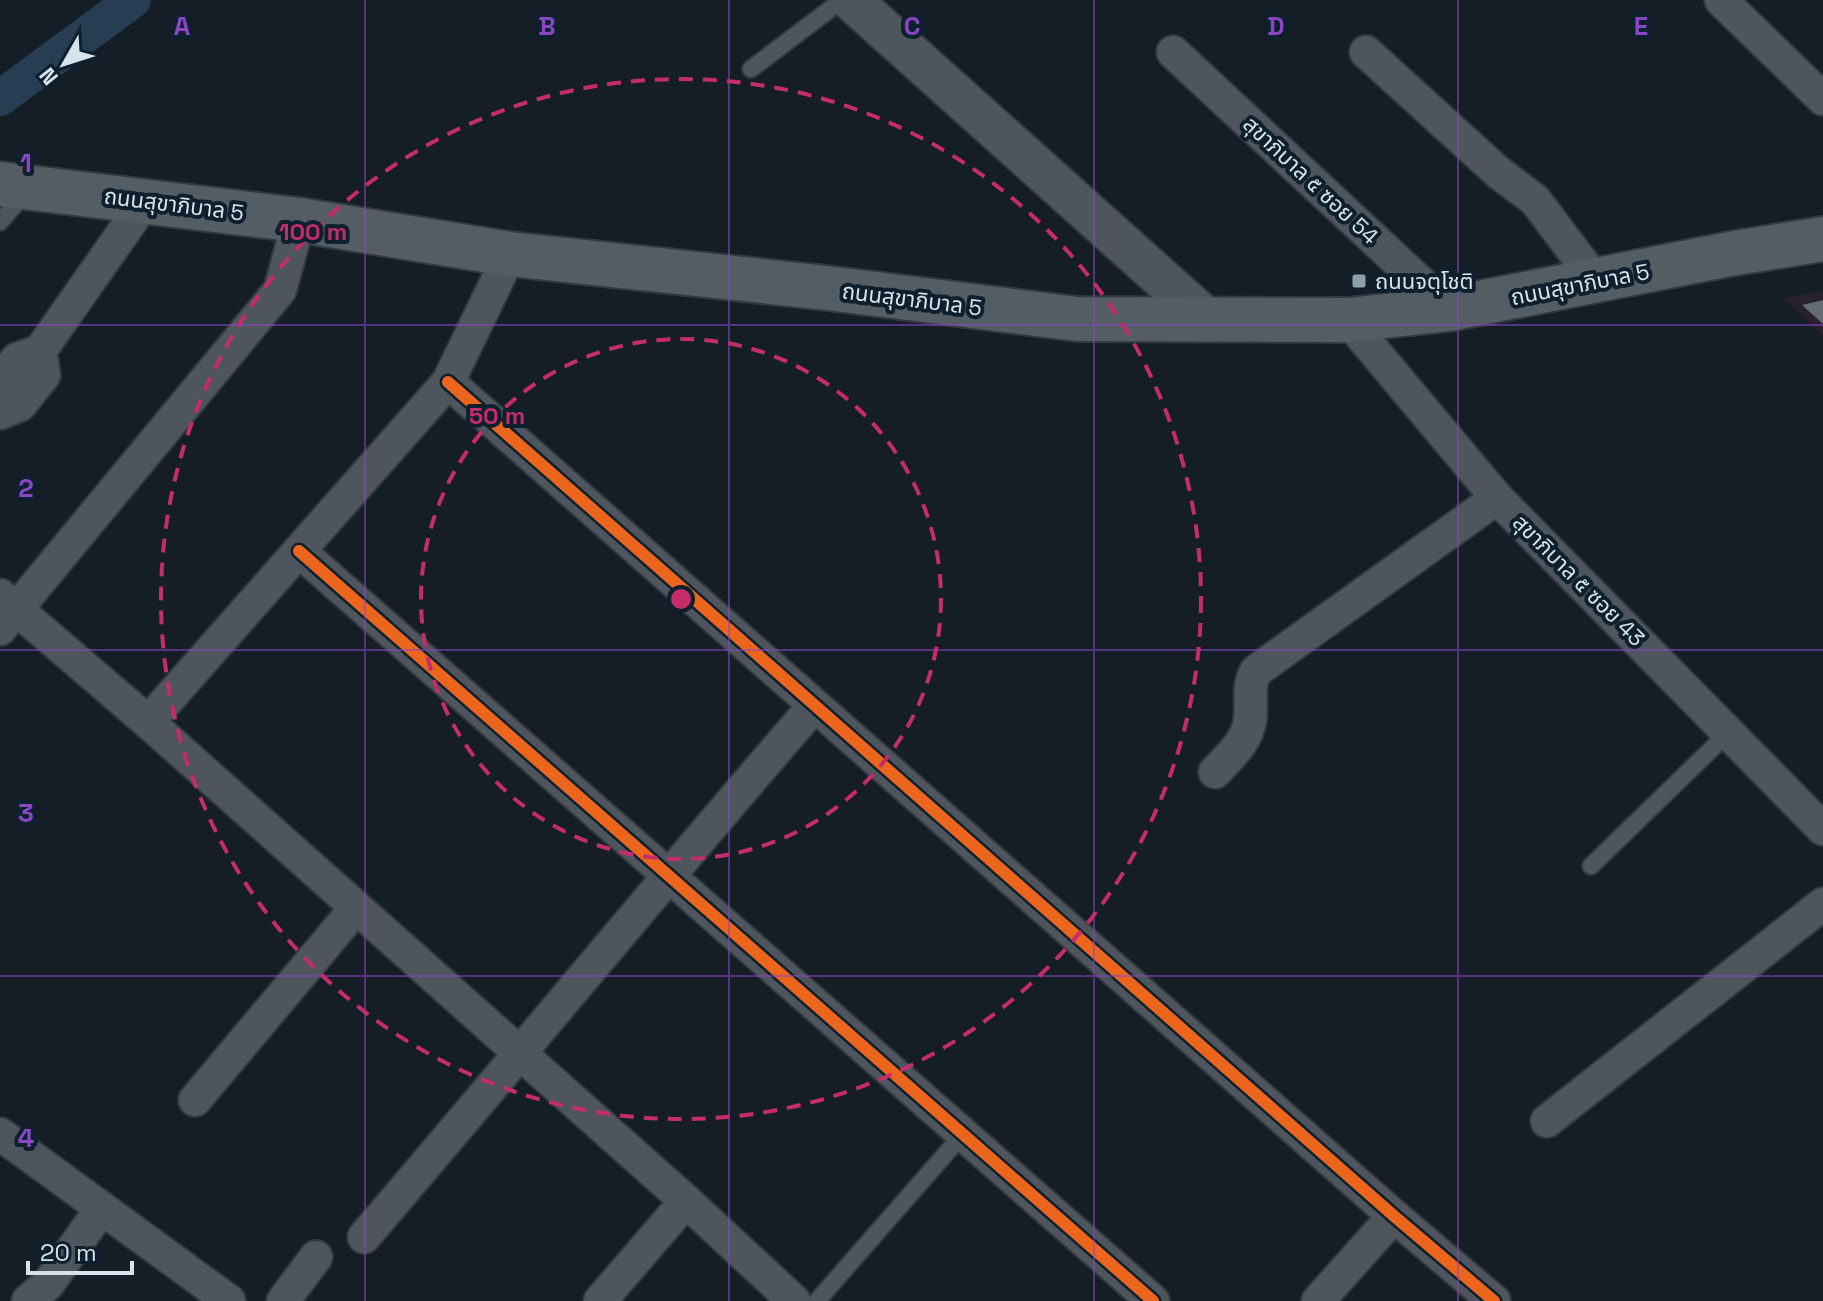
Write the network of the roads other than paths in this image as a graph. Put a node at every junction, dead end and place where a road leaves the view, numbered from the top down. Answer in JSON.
{"nodes":[{"id":1,"x":842,"y":0,"type":"edge"},
{"id":2,"x":851,"y":0,"type":"edge"},
{"id":3,"x":1721,"y":0,"type":"edge"},
{"id":4,"x":1173,"y":52,"type":"dead end"},
{"id":5,"x":1366,"y":52,"type":"dead end"},
{"id":6,"x":751,"y":69,"type":"dead end"},
{"id":7,"x":1823,"y":99,"type":"edge"},
{"id":8,"x":15,"y":186,"type":"edge"},
{"id":9,"x":146,"y":200,"type":"junction"},
{"id":10,"x":299,"y":220,"type":"junction"},
{"id":11,"x":0,"y":222,"type":"edge"},
{"id":12,"x":1823,"y":239,"type":"edge"},
{"id":13,"x":510,"y":254,"type":"junction"},
{"id":14,"x":1596,"y":281,"type":"junction"},
{"id":15,"x":1449,"y":309,"type":"junction"},
{"id":16,"x":1208,"y":320,"type":"junction"},
{"id":17,"x":1348,"y":320,"type":"junction"},
{"id":18,"x":40,"y":351,"type":"junction"},
{"id":19,"x":0,"y":380,"type":"edge"},
{"id":20,"x":448,"y":382,"type":"junction"},
{"id":21,"x":0,"y":413,"type":"edge"},
{"id":22,"x":1497,"y":498,"type":"junction"},
{"id":23,"x":299,"y":551,"type":"junction"},
{"id":24,"x":6,"y":611,"type":"edge"},
{"id":25,"x":814,"y":706,"type":"junction"},
{"id":26,"x":148,"y":722,"type":"junction"},
{"id":27,"x":1730,"y":731,"type":"junction"},
{"id":28,"x":1215,"y":772,"type":"dead end"},
{"id":29,"x":1823,"y":829,"type":"edge"},
{"id":30,"x":1591,"y":866,"type":"dead end"},
{"id":31,"x":668,"y":875,"type":"junction"},
{"id":32,"x":1823,"y":904,"type":"edge"},
{"id":33,"x":356,"y":908,"type":"junction"},
{"id":34,"x":521,"y":1054,"type":"junction"},
{"id":35,"x":195,"y":1100,"type":"dead end"},
{"id":36,"x":1547,"y":1121,"type":"dead end"},
{"id":37,"x":0,"y":1134,"type":"edge"},
{"id":38,"x":963,"y":1134,"type":"junction"},
{"id":39,"x":686,"y":1201,"type":"junction"},
{"id":40,"x":102,"y":1208,"type":"junction"},
{"id":41,"x":1394,"y":1216,"type":"junction"},
{"id":42,"x":364,"y":1237,"type":"dead end"},
{"id":43,"x":316,"y":1257,"type":"dead end"},
{"id":44,"x":45,"y":1295,"type":"edge"},
{"id":45,"x":229,"y":1301,"type":"edge"},
{"id":46,"x":283,"y":1301,"type":"edge"},
{"id":47,"x":600,"y":1301,"type":"edge"},
{"id":48,"x":794,"y":1301,"type":"edge"},
{"id":49,"x":817,"y":1301,"type":"edge"},
{"id":50,"x":1153,"y":1301,"type":"edge"},
{"id":51,"x":1318,"y":1301,"type":"edge"},
{"id":52,"x":1494,"y":1301,"type":"edge"}],
"edges":[{"from":1,"to":6,"type":"lane"},
{"from":2,"to":16,"type":"street"},
{"from":3,"to":7,"type":"street"},
{"from":4,"to":15,"type":"street","name":"สุขาภิบาล ๕ ซอย 54"},
{"from":5,"to":14,"type":"street"},
{"from":8,"to":9,"type":"main road","name":"ถนนสุขาภิบาล 5"},
{"from":8,"to":11,"type":"lane"},
{"from":9,"to":10,"type":"main road","name":"ถนนสุขาภิบาล 5"},
{"from":9,"to":18,"type":"street"},
{"from":10,"to":13,"type":"main road","name":"ถนนสุขาภิบาล 5"},
{"from":10,"to":24,"type":"street"},
{"from":12,"to":14,"type":"main road","name":"ถนนสุขาภิบาล 5"},
{"from":13,"to":16,"type":"main road","name":"ถนนสุขาภิบาล 5"},
{"from":13,"to":20,"type":"street"},
{"from":14,"to":15,"type":"main road","name":"ถนนสุขาภิบาล 5"},
{"from":15,"to":17,"type":"main road","name":"ถนนสุขาภิบาล 5"},
{"from":16,"to":17,"type":"main road","name":"ถนนสุขาภิบาล 5"},
{"from":17,"to":22,"type":"street","name":"สุขาภิบาล ๕ ซอย 43"},
{"from":18,"to":19,"type":"street"},
{"from":18,"to":21,"type":"street"},
{"from":20,"to":23,"type":"street"},
{"from":20,"to":25,"type":"street"},
{"from":22,"to":27,"type":"street","name":"สุขาภิบาล ๕ ซอย 43"},
{"from":22,"to":28,"type":"street"},
{"from":23,"to":26,"type":"street"},
{"from":23,"to":31,"type":"street"},
{"from":24,"to":26,"type":"street"},
{"from":25,"to":31,"type":"street"},
{"from":25,"to":41,"type":"street"},
{"from":26,"to":33,"type":"street"},
{"from":27,"to":29,"type":"street","name":"สุขาภิบาล ๕ ซอย 43"},
{"from":27,"to":30,"type":"lane"},
{"from":31,"to":34,"type":"street"},
{"from":31,"to":38,"type":"street"},
{"from":32,"to":36,"type":"street"},
{"from":33,"to":34,"type":"street"},
{"from":33,"to":35,"type":"street"},
{"from":34,"to":39,"type":"street"},
{"from":34,"to":42,"type":"street"},
{"from":37,"to":40,"type":"street"},
{"from":38,"to":49,"type":"lane"},
{"from":38,"to":50,"type":"street"},
{"from":39,"to":47,"type":"street"},
{"from":39,"to":48,"type":"street"},
{"from":40,"to":44,"type":"street"},
{"from":40,"to":45,"type":"street"},
{"from":41,"to":51,"type":"street"},
{"from":41,"to":52,"type":"street"},
{"from":43,"to":46,"type":"street"}]}
